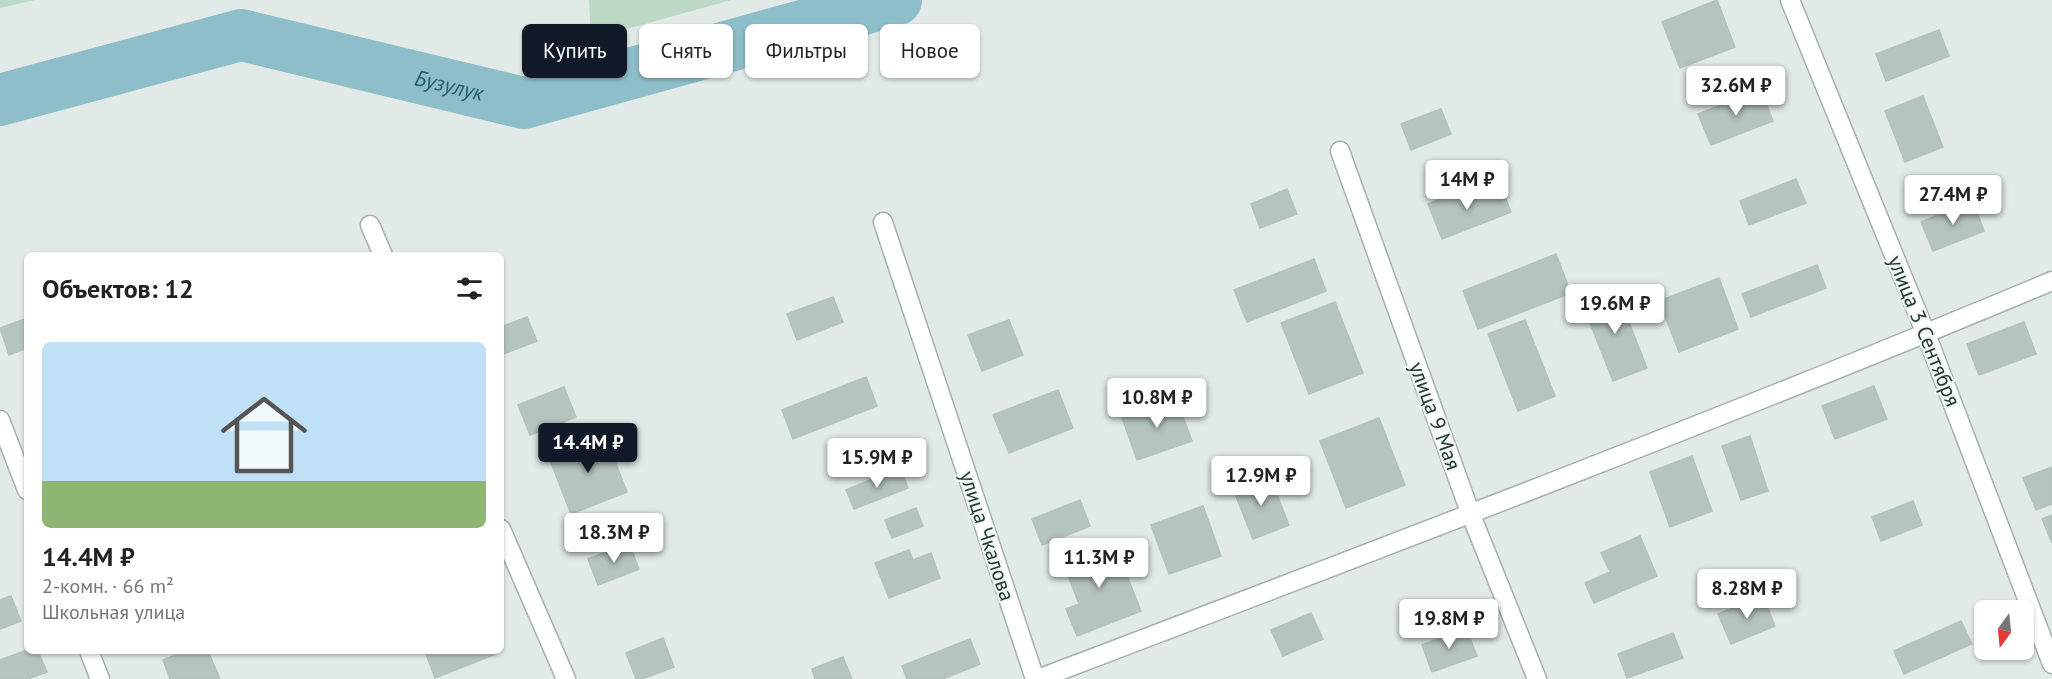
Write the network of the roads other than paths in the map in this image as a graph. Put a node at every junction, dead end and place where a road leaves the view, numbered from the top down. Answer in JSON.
{"nodes":[{"id":1,"x":1790,"y":0,"type":"edge"},
{"id":2,"x":1340,"y":151,"type":"dead end"},
{"id":3,"x":883,"y":222,"type":"dead end"},
{"id":4,"x":370,"y":225,"type":"dead end"},
{"id":5,"x":382,"y":252,"type":"edge"},
{"id":6,"x":2052,"y":281,"type":"edge"},
{"id":7,"x":1926,"y":334,"type":"junction"},
{"id":8,"x":0,"y":420,"type":"edge"},
{"id":9,"x":24,"y":482,"type":"edge"},
{"id":10,"x":1471,"y":514,"type":"junction"},
{"id":11,"x":504,"y":536,"type":"edge"},
{"id":12,"x":90,"y":654,"type":"edge"},
{"id":13,"x":2052,"y":664,"type":"edge"},
{"id":14,"x":100,"y":679,"type":"edge"},
{"id":15,"x":566,"y":679,"type":"edge"},
{"id":16,"x":1036,"y":679,"type":"edge"},
{"id":17,"x":1537,"y":679,"type":"edge"}],
"edges":[{"from":1,"to":7,"type":"street","name":"улица 3 Сентября"},
{"from":2,"to":10,"type":"street","name":"улица 9 Мая"},
{"from":3,"to":16,"type":"street","name":"улица Чкалова"},
{"from":4,"to":5,"type":"street"},
{"from":6,"to":7,"type":"street"},
{"from":7,"to":10,"type":"street"},
{"from":7,"to":13,"type":"street","name":"улица 3 Сентября"},
{"from":8,"to":9,"type":"street"},
{"from":10,"to":16,"type":"street"},
{"from":10,"to":17,"type":"street","name":"улица 9 Мая"},
{"from":11,"to":15,"type":"street"},
{"from":12,"to":14,"type":"street"}]}
